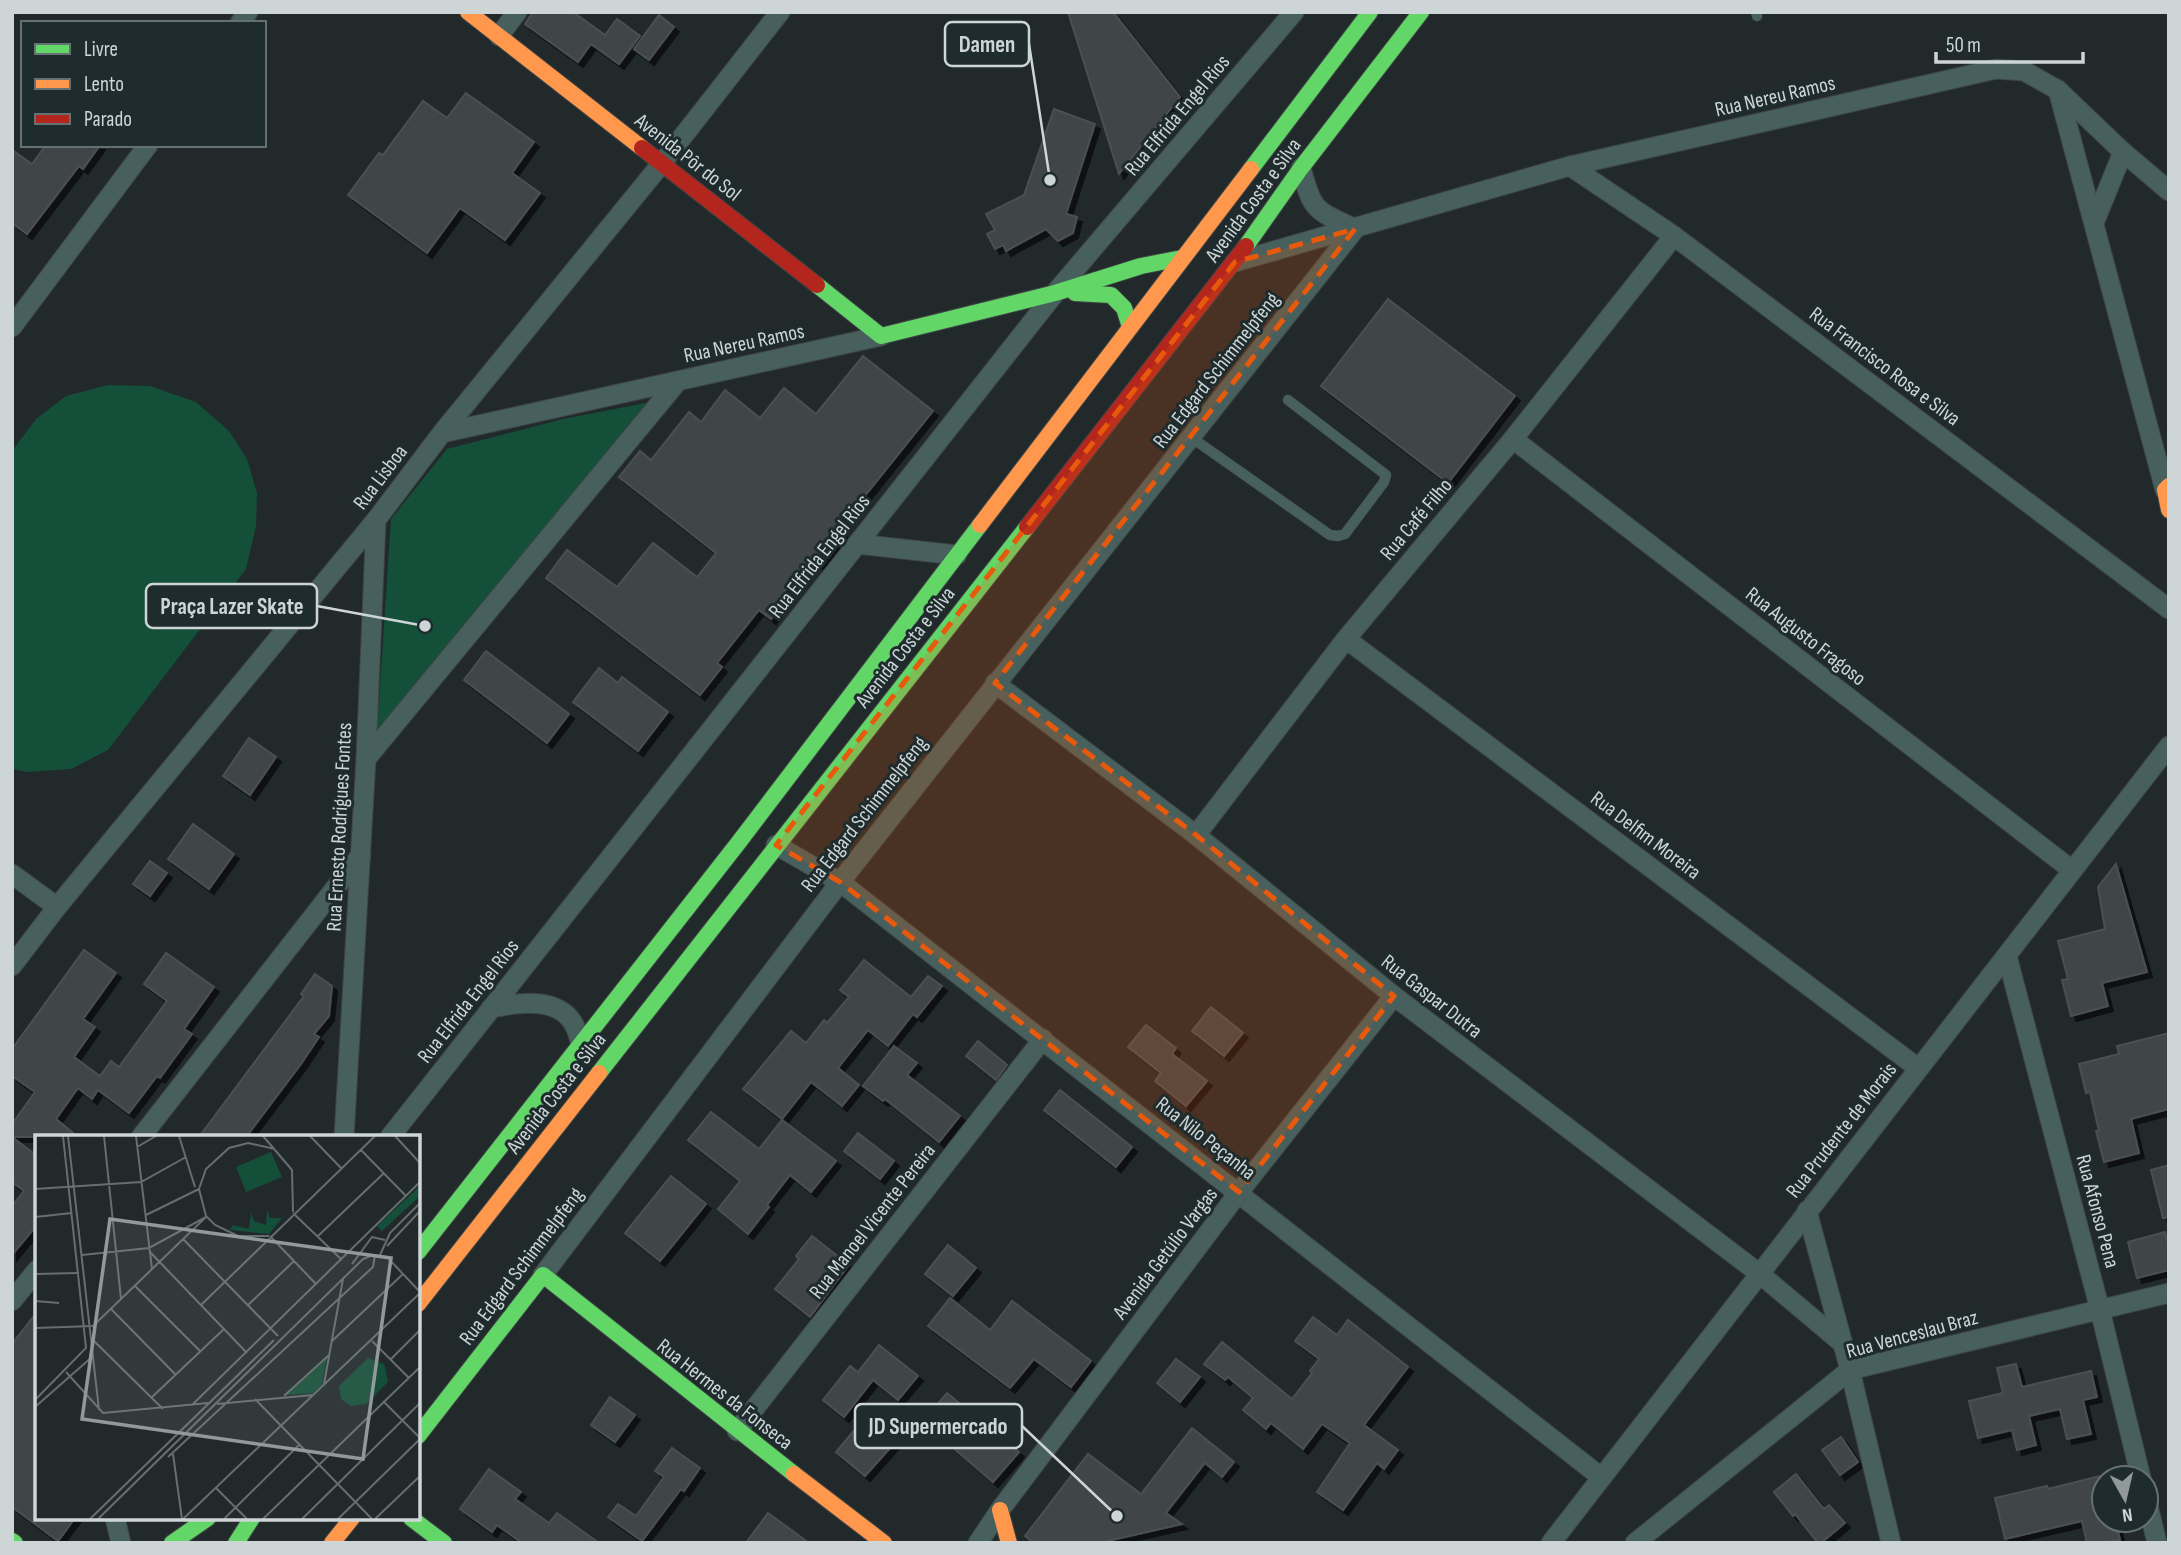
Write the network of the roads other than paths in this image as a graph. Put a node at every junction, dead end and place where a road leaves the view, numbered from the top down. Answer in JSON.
{"nodes":[{"id":1,"x":468,"y":12,"type":"edge"},
{"id":2,"x":517,"y":12,"type":"edge"},
{"id":3,"x":780,"y":12,"type":"edge"},
{"id":4,"x":1294,"y":12,"type":"edge"},
{"id":5,"x":1370,"y":12,"type":"edge"},
{"id":6,"x":1421,"y":12,"type":"edge"},
{"id":7,"x":499,"y":36,"type":"junction"},
{"id":8,"x":2058,"y":90,"type":"junction"},
{"id":9,"x":147,"y":147,"type":"edge"},
{"id":10,"x":2123,"y":152,"type":"junction"},
{"id":11,"x":662,"y":163,"type":"junction"},
{"id":12,"x":1570,"y":166,"type":"junction"},
{"id":13,"x":1301,"y":168,"type":"junction"},
{"id":14,"x":2169,"y":191,"type":"edge"},
{"id":15,"x":2094,"y":223,"type":"junction"},
{"id":16,"x":1355,"y":229,"type":"junction"},
{"id":17,"x":1674,"y":236,"type":"junction"},
{"id":18,"x":1182,"y":258,"type":"junction"},
{"id":19,"x":1235,"y":262,"type":"junction"},
{"id":20,"x":1055,"y":293,"type":"junction"},
{"id":21,"x":12,"y":327,"type":"edge"},
{"id":22,"x":1130,"y":327,"type":"junction"},
{"id":23,"x":881,"y":336,"type":"junction"},
{"id":24,"x":678,"y":381,"type":"junction"},
{"id":25,"x":1288,"y":400,"type":"dead end"},
{"id":26,"x":442,"y":433,"type":"junction"},
{"id":27,"x":1192,"y":438,"type":"junction"},
{"id":28,"x":1513,"y":439,"type":"junction"},
{"id":29,"x":2167,"y":495,"type":"edge"},
{"id":30,"x":376,"y":520,"type":"junction"},
{"id":31,"x":858,"y":544,"type":"junction"},
{"id":32,"x":957,"y":555,"type":"junction"},
{"id":33,"x":2169,"y":609,"type":"edge"},
{"id":34,"x":1346,"y":639,"type":"junction"},
{"id":35,"x":995,"y":683,"type":"junction"},
{"id":36,"x":2169,"y":746,"type":"edge"},
{"id":37,"x":366,"y":759,"type":"junction"},
{"id":38,"x":1196,"y":835,"type":"junction"},
{"id":39,"x":776,"y":845,"type":"junction"},
{"id":40,"x":361,"y":855,"type":"junction"},
{"id":41,"x":2072,"y":870,"type":"junction"},
{"id":42,"x":12,"y":874,"type":"edge"},
{"id":43,"x":840,"y":882,"type":"junction"},
{"id":44,"x":57,"y":907,"type":"junction"},
{"id":45,"x":2007,"y":956,"type":"junction"},
{"id":46,"x":12,"y":966,"type":"edge"},
{"id":47,"x":1394,"y":996,"type":"junction"},
{"id":48,"x":491,"y":1008,"type":"junction"},
{"id":49,"x":1042,"y":1039,"type":"junction"},
{"id":50,"x":581,"y":1044,"type":"junction"},
{"id":51,"x":1918,"y":1068,"type":"junction"},
{"id":52,"x":143,"y":1135,"type":"edge"},
{"id":53,"x":344,"y":1135,"type":"edge"},
{"id":54,"x":392,"y":1135,"type":"edge"},
{"id":55,"x":1239,"y":1192,"type":"junction"},
{"id":56,"x":1807,"y":1211,"type":"junction"},
{"id":57,"x":420,"y":1249,"type":"edge"},
{"id":58,"x":35,"y":1272,"type":"edge"},
{"id":59,"x":1760,"y":1274,"type":"junction"},
{"id":60,"x":543,"y":1275,"type":"junction"},
{"id":61,"x":2169,"y":1293,"type":"edge"},
{"id":62,"x":12,"y":1301,"type":"edge"},
{"id":63,"x":420,"y":1301,"type":"edge"},
{"id":64,"x":2100,"y":1310,"type":"junction"},
{"id":65,"x":1842,"y":1343,"type":"junction"},
{"id":66,"x":1850,"y":1370,"type":"junction"},
{"id":67,"x":737,"y":1431,"type":"junction"},
{"id":68,"x":420,"y":1433,"type":"edge"},
{"id":69,"x":2138,"y":1464,"type":"edge"},
{"id":70,"x":1601,"y":1477,"type":"junction"},
{"id":71,"x":1000,"y":1510,"type":"junction"},
{"id":72,"x":115,"y":1520,"type":"edge"},
{"id":73,"x":205,"y":1520,"type":"edge"},
{"id":74,"x":250,"y":1520,"type":"edge"},
{"id":75,"x":350,"y":1520,"type":"edge"},
{"id":76,"x":414,"y":1520,"type":"edge"},
{"id":77,"x":121,"y":1543,"type":"edge"},
{"id":78,"x":172,"y":1543,"type":"edge"},
{"id":79,"x":236,"y":1543,"type":"edge"},
{"id":80,"x":332,"y":1543,"type":"edge"},
{"id":81,"x":444,"y":1543,"type":"edge"},
{"id":82,"x":884,"y":1543,"type":"edge"},
{"id":83,"x":978,"y":1543,"type":"edge"},
{"id":84,"x":1009,"y":1543,"type":"edge"},
{"id":85,"x":1551,"y":1543,"type":"edge"},
{"id":86,"x":1635,"y":1543,"type":"edge"},
{"id":87,"x":1891,"y":1543,"type":"edge"}],
"edges":[{"from":1,"to":7,"type":"main road","name":"Avenida Pôr do Sol"},
{"from":2,"to":7,"type":"street"},
{"from":3,"to":11,"type":"street","name":"Rua Lisboa"},
{"from":4,"to":20,"type":"street","name":"Rua Elfrida Engel Rios"},
{"from":5,"to":18,"type":"main road","name":"Avenida Costa e Silva"},
{"from":6,"to":13,"type":"main road","name":"Avenida Costa e Silva"},
{"from":7,"to":11,"type":"main road","name":"Avenida Pôr do Sol"},
{"from":8,"to":10,"type":"street","name":"Rua Nereu Ramos"},
{"from":8,"to":12,"type":"street","name":"Rua Nereu Ramos"},
{"from":8,"to":15,"type":"street"},
{"from":9,"to":21,"type":"street"},
{"from":10,"to":14,"type":"street","name":"Rua Nereu Ramos"},
{"from":10,"to":15,"type":"street"},
{"from":11,"to":23,"type":"main road","name":"Avenida Pôr do Sol"},
{"from":11,"to":26,"type":"street","name":"Rua Lisboa"},
{"from":12,"to":16,"type":"street","name":"Rua Nereu Ramos"},
{"from":12,"to":17,"type":"street","name":"Rua Francisco Rosa e Silva"},
{"from":13,"to":16,"type":"street"},
{"from":13,"to":19,"type":"main road","name":"Avenida Costa e Silva"},
{"from":15,"to":29,"type":"street"},
{"from":16,"to":19,"type":"street","name":"Rua Nereu Ramos"},
{"from":16,"to":27,"type":"street","name":"Rua Edgard Schimmelpfeng"},
{"from":17,"to":28,"type":"street","name":"Rua Café Filho"},
{"from":17,"to":33,"type":"street","name":"Rua Francisco Rosa e Silva"},
{"from":18,"to":20,"type":"main road"},
{"from":18,"to":22,"type":"main road","name":"Avenida Costa e Silva"},
{"from":19,"to":39,"type":"main road","name":"Avenida Costa e Silva"},
{"from":20,"to":22,"type":"main road"},
{"from":20,"to":23,"type":"main road","name":"Rua Nereu Ramos"},
{"from":20,"to":31,"type":"street","name":"Rua Elfrida Engel Rios"},
{"from":22,"to":32,"type":"main road","name":"Avenida Costa e Silva"},
{"from":23,"to":24,"type":"street","name":"Rua Nereu Ramos"},
{"from":24,"to":26,"type":"street","name":"Rua Nereu Ramos"},
{"from":24,"to":37,"type":"street"},
{"from":25,"to":27,"type":"lane"},
{"from":26,"to":30,"type":"street","name":"Rua Lisboa"},
{"from":27,"to":35,"type":"street","name":"Rua Edgard Schimmelpfeng"},
{"from":28,"to":34,"type":"street","name":"Rua Café Filho"},
{"from":28,"to":41,"type":"street","name":"Rua Augusto Fragoso"},
{"from":30,"to":37,"type":"street","name":"Rua Ernesto Rodrigues Fontes"},
{"from":30,"to":44,"type":"street","name":"Rua Lisboa"},
{"from":31,"to":32,"type":"street"},
{"from":31,"to":48,"type":"street","name":"Rua Elfrida Engel Rios"},
{"from":32,"to":50,"type":"main road","name":"Avenida Costa e Silva"},
{"from":34,"to":38,"type":"street","name":"Rua Café Filho"},
{"from":34,"to":51,"type":"street","name":"Rua Delfim Moreira"},
{"from":35,"to":38,"type":"street","name":"Rua Gaspar Dutra"},
{"from":35,"to":43,"type":"street","name":"Rua Edgard Schimmelpfeng"},
{"from":36,"to":41,"type":"street","name":"Rua Prudente de Morais"},
{"from":37,"to":40,"type":"street","name":"Rua Ernesto Rodrigues Fontes"},
{"from":38,"to":47,"type":"street","name":"Rua Gaspar Dutra"},
{"from":39,"to":43,"type":"street","name":"Rua Nilo Peçanha"},
{"from":39,"to":63,"type":"main road","name":"Avenida Costa e Silva"},
{"from":40,"to":52,"type":"street"},
{"from":40,"to":53,"type":"street","name":"Rua Ernesto Rodrigues Fontes"},
{"from":41,"to":45,"type":"street","name":"Rua Prudente de Morais"},
{"from":42,"to":44,"type":"street"},
{"from":43,"to":49,"type":"street","name":"Rua Nilo Peçanha"},
{"from":43,"to":60,"type":"street","name":"Rua Edgard Schimmelpfeng"},
{"from":44,"to":46,"type":"street","name":"Rua Lisboa"},
{"from":45,"to":51,"type":"street","name":"Rua Prudente de Morais"},
{"from":45,"to":64,"type":"street","name":"Rua Afonso Pena"},
{"from":47,"to":55,"type":"street","name":"Avenida Getúlio Vargas"},
{"from":47,"to":59,"type":"street","name":"Rua Gaspar Dutra"},
{"from":48,"to":50,"type":"street"},
{"from":48,"to":54,"type":"street","name":"Rua Elfrida Engel Rios"},
{"from":49,"to":55,"type":"street","name":"Rua Nilo Peçanha"},
{"from":49,"to":67,"type":"street","name":"Rua Manoel Vicente Pereira"},
{"from":50,"to":57,"type":"main road","name":"Avenida Costa e Silva"},
{"from":51,"to":56,"type":"street","name":"Rua Prudente de Morais"},
{"from":55,"to":70,"type":"street","name":"Rua Nilo Peçanha"},
{"from":55,"to":71,"type":"street","name":"Avenida Getúlio Vargas"},
{"from":56,"to":59,"type":"street","name":"Rua Prudente de Morais"},
{"from":56,"to":65,"type":"street"},
{"from":58,"to":62,"type":"street"},
{"from":59,"to":65,"type":"street","name":"Rua Gaspar Dutra"},
{"from":59,"to":70,"type":"street","name":"Rua Prudente de Morais"},
{"from":60,"to":67,"type":"main road","name":"Rua Hermes da Fonseca"},
{"from":60,"to":68,"type":"main road","name":"Rua Edgard Schimmelpfeng"},
{"from":61,"to":64,"type":"street","name":"Rua Venceslau Braz"},
{"from":64,"to":66,"type":"street","name":"Rua Venceslau Braz"},
{"from":64,"to":69,"type":"street","name":"Rua Afonso Pena"},
{"from":65,"to":66,"type":"street"},
{"from":66,"to":86,"type":"street","name":"Rua Venceslau Braz"},
{"from":66,"to":87,"type":"street"},
{"from":67,"to":82,"type":"main road","name":"Rua Hermes da Fonseca"},
{"from":70,"to":85,"type":"street","name":"Rua Prudente de Morais"},
{"from":71,"to":83,"type":"street","name":"Avenida Getúlio Vargas"},
{"from":71,"to":84,"type":"main road"},
{"from":72,"to":77,"type":"street"},
{"from":73,"to":78,"type":"main road"},
{"from":74,"to":79,"type":"main road"},
{"from":75,"to":80,"type":"main road"},
{"from":76,"to":81,"type":"main road"}]}
